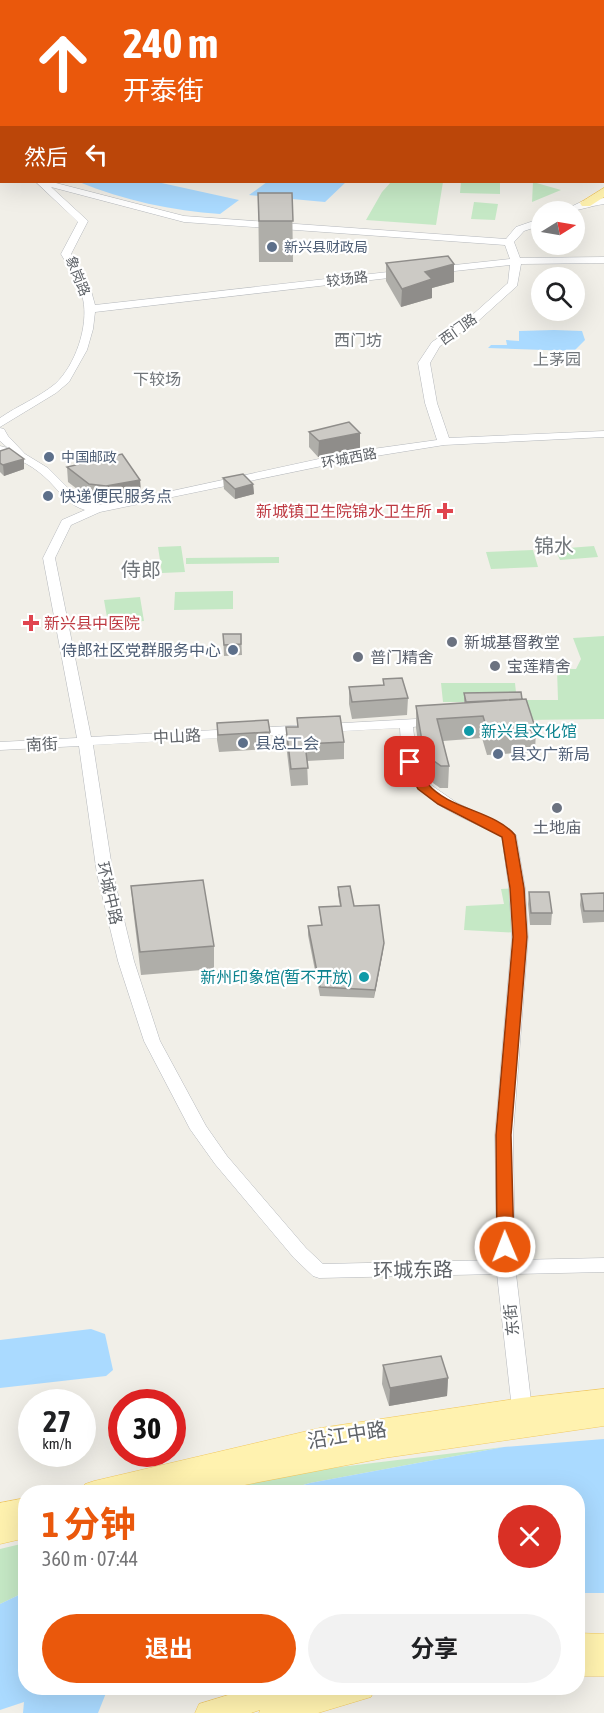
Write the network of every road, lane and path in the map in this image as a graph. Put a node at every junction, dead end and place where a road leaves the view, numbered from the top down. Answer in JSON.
{"nodes":[{"id":1,"x":43,"y":183,"type":"edge"},
{"id":2,"x":46,"y":183,"type":"edge"},
{"id":3,"x":604,"y":197,"type":"edge"},
{"id":4,"x":586,"y":203,"type":"edge"},
{"id":5,"x":531,"y":225,"type":"edge"},
{"id":6,"x":509,"y":242,"type":"junction"},
{"id":7,"x":604,"y":260,"type":"edge"},
{"id":8,"x":516,"y":261,"type":"junction"},
{"id":9,"x":90,"y":309,"type":"junction"},
{"id":10,"x":0,"y":424,"type":"edge"},
{"id":11,"x":0,"y":432,"type":"edge"},
{"id":12,"x":604,"y":434,"type":"edge"},
{"id":13,"x":444,"y":442,"type":"junction"},
{"id":14,"x":0,"y":450,"type":"edge"},
{"id":15,"x":21,"y":454,"type":"junction"},
{"id":16,"x":67,"y":497,"type":"junction"},
{"id":17,"x":97,"y":509,"type":"junction"},
{"id":18,"x":66,"y":523,"type":"junction"},
{"id":19,"x":429,"y":722,"type":"edge"},
{"id":20,"x":406,"y":724,"type":"junction"},
{"id":21,"x":85,"y":741,"type":"junction"},
{"id":22,"x":0,"y":746,"type":"edge"},
{"id":23,"x":300,"y":1253,"type":"joint"},
{"id":24,"x":604,"y":1265,"type":"edge"},
{"id":25,"x":506,"y":1269,"type":"junction"},
{"id":26,"x":604,"y":1399,"type":"edge"},
{"id":27,"x":604,"y":1416,"type":"edge"},
{"id":28,"x":522,"y":1417,"type":"junction"},
{"id":29,"x":123,"y":1485,"type":"edge"},
{"id":30,"x":196,"y":1485,"type":"edge"},
{"id":31,"x":18,"y":1511,"type":"edge"},
{"id":32,"x":0,"y":1514,"type":"edge"},
{"id":33,"x":18,"y":1529,"type":"edge"},
{"id":34,"x":0,"y":1533,"type":"edge"},
{"id":35,"x":585,"y":1645,"type":"edge"},
{"id":36,"x":604,"y":1646,"type":"edge"},
{"id":37,"x":585,"y":1664,"type":"edge"},
{"id":38,"x":604,"y":1664,"type":"edge"},
{"id":39,"x":268,"y":1695,"type":"edge"},
{"id":40,"x":336,"y":1695,"type":"edge"},
{"id":41,"x":221,"y":1709,"type":"edge"},
{"id":42,"x":273,"y":1713,"type":"edge"}],
"edges":[{"from":1,"to":9,"type":"street","name":"象岗路"},
{"from":2,"to":6,"type":"street"},
{"from":3,"to":4,"type":"main road"},
{"from":5,"to":6,"type":"street"},
{"from":6,"to":8,"type":"street"},
{"from":7,"to":8,"type":"street","name":"较场路"},
{"from":8,"to":9,"type":"street","name":"较场路"},
{"from":8,"to":13,"type":"street","name":"西门路"},
{"from":9,"to":10,"type":"street","name":"象岗路"},
{"from":11,"to":15,"type":"street"},
{"from":12,"to":13,"type":"street","name":"环城西路"},
{"from":13,"to":17,"type":"street","name":"环城西路"},
{"from":14,"to":15,"type":"street"},
{"from":15,"to":16,"type":"street"},
{"from":16,"to":17,"type":"street"},
{"from":16,"to":18,"type":"street"},
{"from":17,"to":18,"type":"street"},
{"from":18,"to":21,"type":"street","name":"环城中路"},
{"from":19,"to":20,"type":"street","name":"中山路"},
{"from":20,"to":21,"type":"street","name":"中山路"},
{"from":20,"to":25,"type":"street","name":"东街"},
{"from":21,"to":22,"type":"street","name":"南街"},
{"from":21,"to":23,"type":"street","name":"环城中路"},
{"from":23,"to":25,"type":"street","name":"环城东路"},
{"from":24,"to":25,"type":"street","name":"环城东路"},
{"from":25,"to":28,"type":"street","name":"东街"},
{"from":26,"to":28,"type":"main road","name":"沿江中路"},
{"from":27,"to":28,"type":"main road","name":"沿江中路"},
{"from":28,"to":29,"type":"main road","name":"沿江中路"},
{"from":28,"to":30,"type":"main road","name":"沿江中路"},
{"from":31,"to":32,"type":"main road"},
{"from":33,"to":34,"type":"main road"},
{"from":35,"to":36,"type":"main road"},
{"from":37,"to":38,"type":"main road"},
{"from":39,"to":41,"type":"main road"},
{"from":40,"to":42,"type":"main road"}]}
